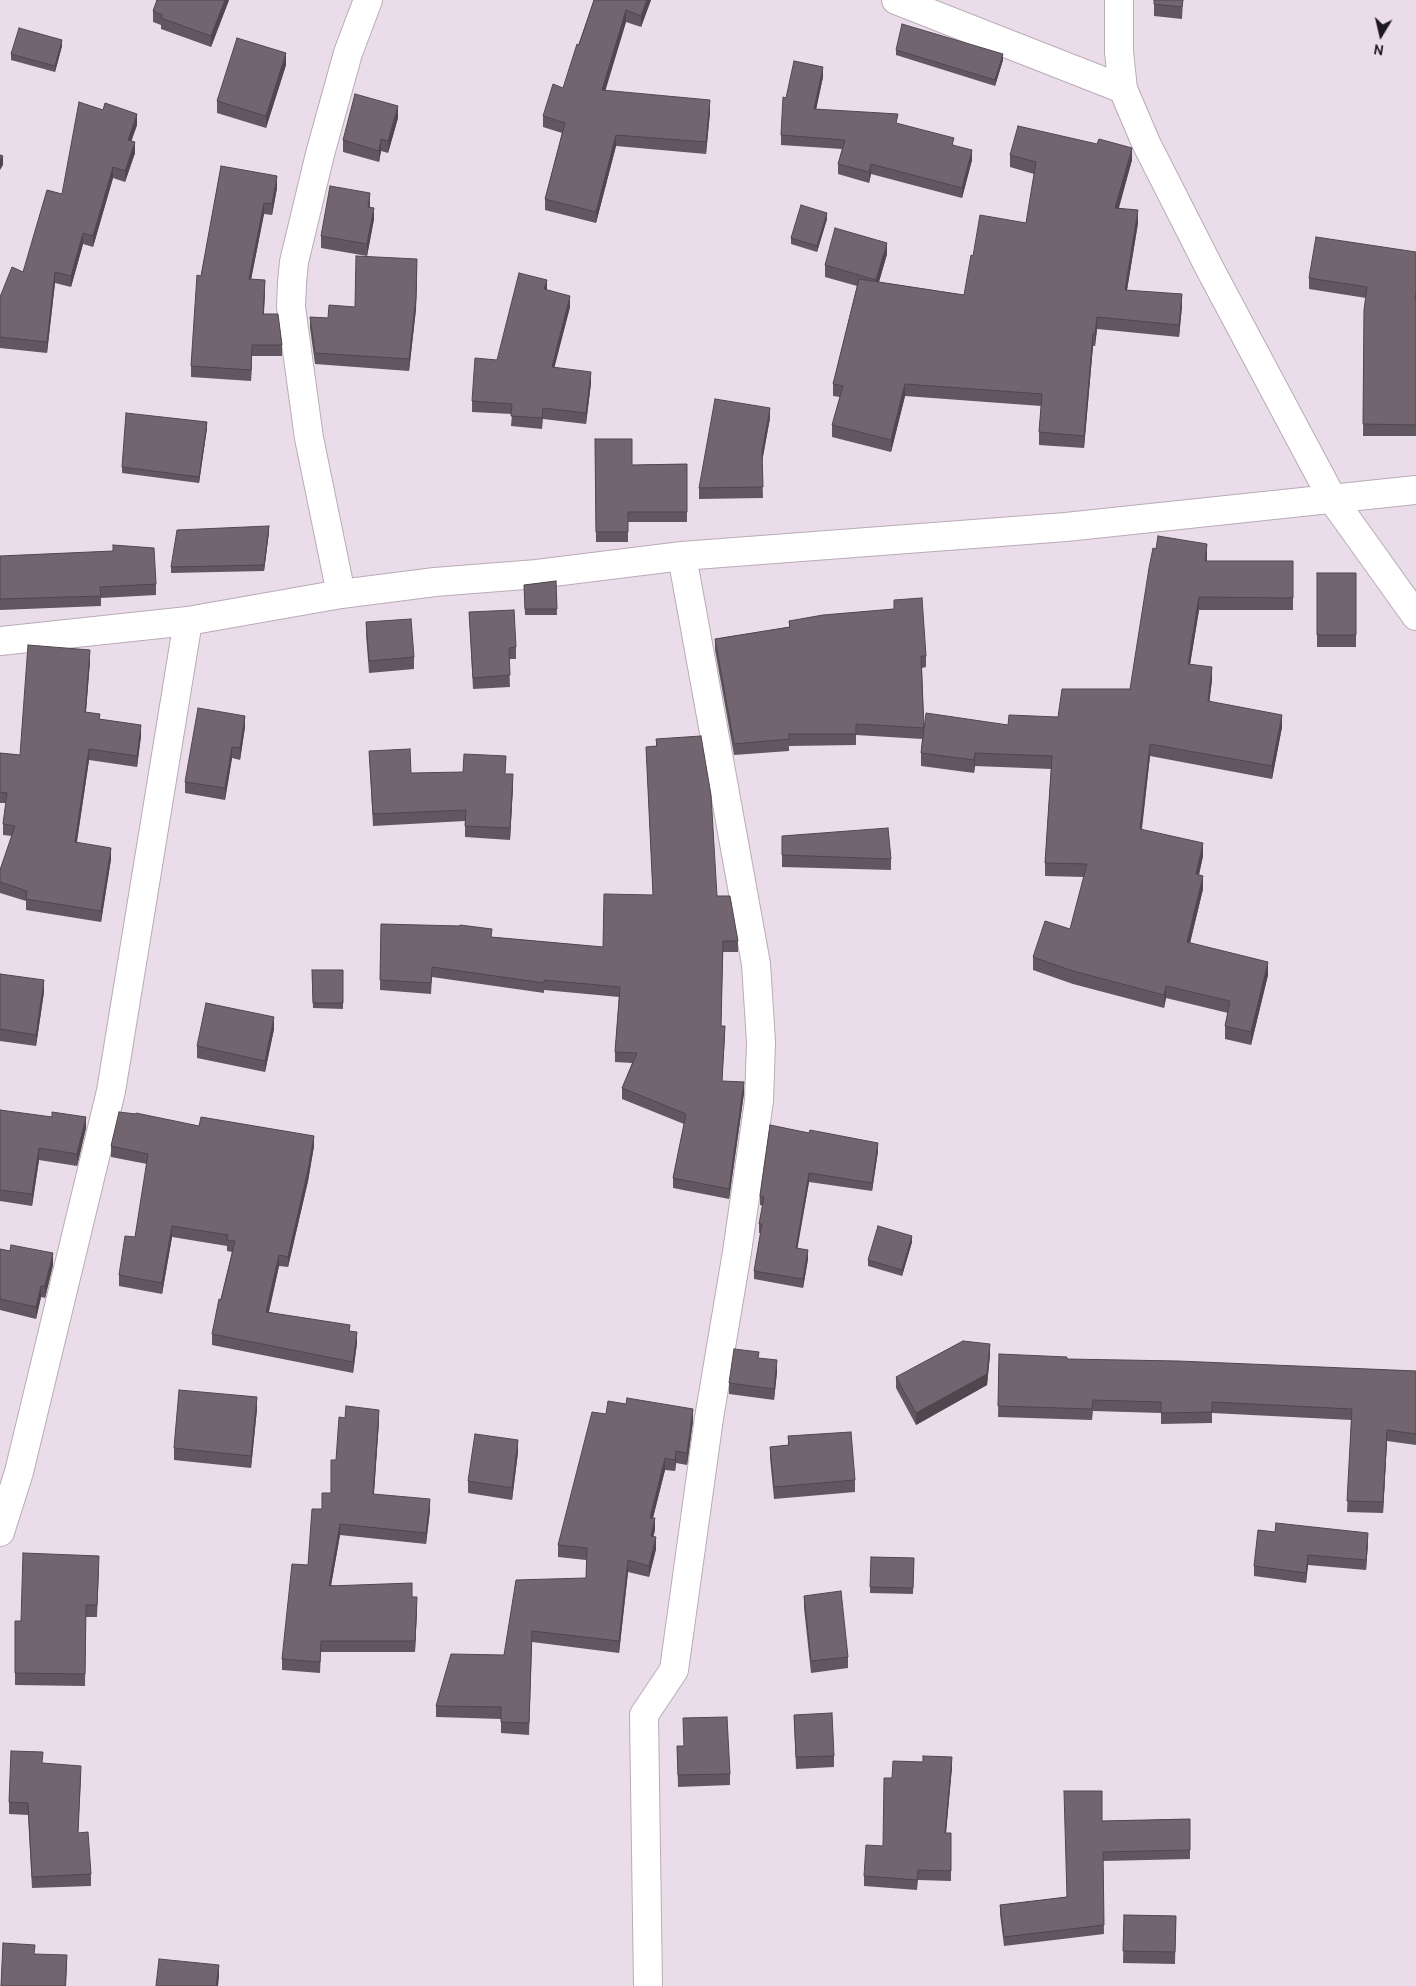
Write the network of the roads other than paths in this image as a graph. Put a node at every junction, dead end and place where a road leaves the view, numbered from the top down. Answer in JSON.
{"nodes":[{"id":1,"x":368,"y":0,"type":"edge"},
{"id":2,"x":896,"y":0,"type":"edge"},
{"id":3,"x":1119,"y":0,"type":"edge"},
{"id":4,"x":1122,"y":89,"type":"junction"},
{"id":5,"x":1416,"y":490,"type":"edge"},
{"id":6,"x":1333,"y":500,"type":"junction"},
{"id":7,"x":682,"y":556,"type":"junction"},
{"id":8,"x":341,"y":594,"type":"junction"},
{"id":9,"x":1416,"y":616,"type":"edge"},
{"id":10,"x":188,"y":621,"type":"junction"},
{"id":11,"x":0,"y":641,"type":"edge"},
{"id":12,"x":0,"y":1532,"type":"edge"},
{"id":13,"x":648,"y":1986,"type":"edge"}],
"edges":[{"from":1,"to":8,"type":"street"},
{"from":2,"to":4,"type":"street"},
{"from":3,"to":4,"type":"street"},
{"from":4,"to":6,"type":"street"},
{"from":5,"to":6,"type":"street"},
{"from":6,"to":7,"type":"street"},
{"from":6,"to":9,"type":"street"},
{"from":7,"to":8,"type":"street"},
{"from":7,"to":13,"type":"street"},
{"from":8,"to":10,"type":"street"},
{"from":10,"to":11,"type":"street"},
{"from":10,"to":12,"type":"street"}]}
